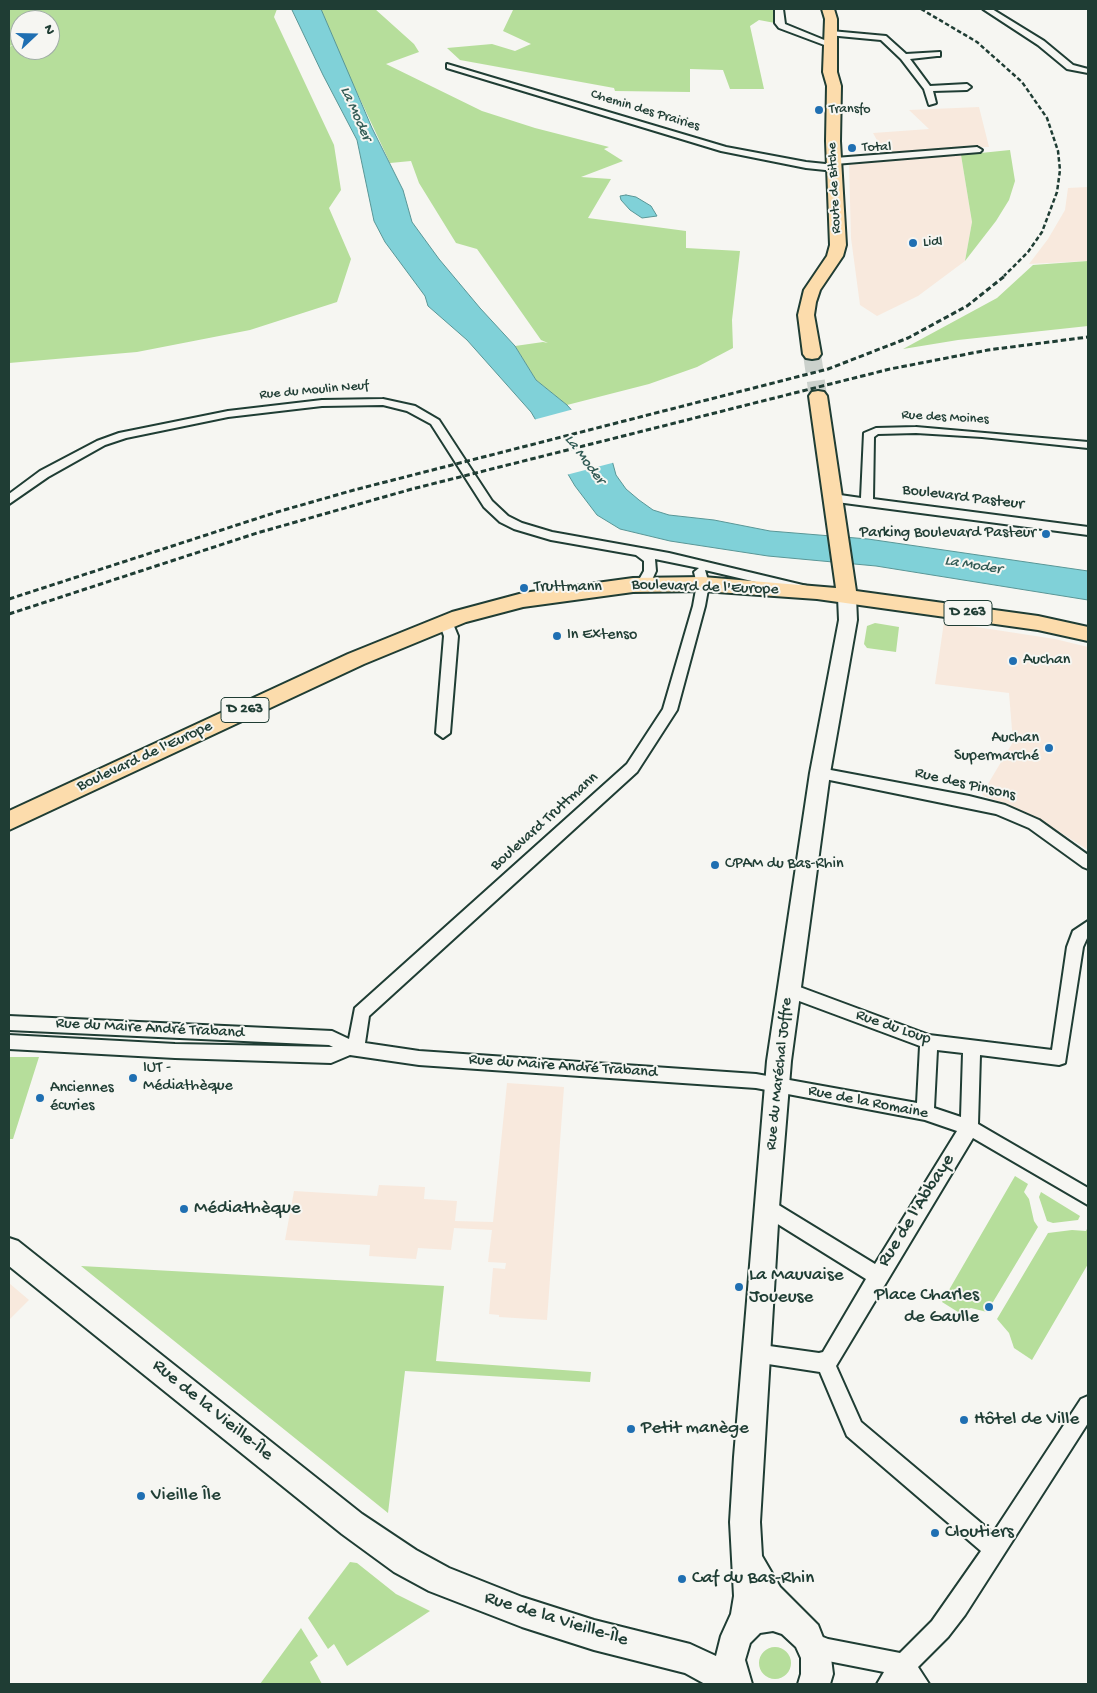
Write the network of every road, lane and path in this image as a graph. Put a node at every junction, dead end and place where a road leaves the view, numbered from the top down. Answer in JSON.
{"nodes":[{"id":1,"x":779,"y":9,"type":"edge"},
{"id":2,"x":828,"y":9,"type":"edge"},
{"id":3,"x":987,"y":9,"type":"edge"},
{"id":4,"x":831,"y":38,"type":"junction"},
{"id":5,"x":937,"y":54,"type":"dead end"},
{"id":6,"x":904,"y":57,"type":"junction"},
{"id":7,"x":450,"y":66,"type":"dead end"},
{"id":8,"x":1088,"y":71,"type":"edge"},
{"id":9,"x":967,"y":87,"type":"dead end"},
{"id":10,"x":928,"y":89,"type":"junction"},
{"id":11,"x":932,"y":103,"type":"dead end"},
{"id":12,"x":977,"y":150,"type":"dead end"},
{"id":13,"x":835,"y":164,"type":"junction"},
{"id":14,"x":812,"y":354,"type":"tunnel mouth"},
{"id":15,"x":818,"y":396,"type":"tunnel mouth"},
{"id":16,"x":1088,"y":444,"type":"edge"},
{"id":17,"x":9,"y":500,"type":"edge"},
{"id":18,"x":867,"y":502,"type":"junction"},
{"id":19,"x":836,"y":512,"type":"junction"},
{"id":20,"x":1088,"y":531,"type":"edge"},
{"id":21,"x":641,"y":553,"type":"junction"},
{"id":22,"x":686,"y":561,"type":"junction"},
{"id":23,"x":703,"y":584,"type":"junction"},
{"id":24,"x":633,"y":585,"type":"junction"},
{"id":25,"x":813,"y":592,"type":"junction"},
{"id":26,"x":847,"y":597,"type":"junction"},
{"id":27,"x":446,"y":622,"type":"junction"},
{"id":28,"x":1088,"y":634,"type":"edge"},
{"id":29,"x":443,"y":734,"type":"dead end"},
{"id":30,"x":820,"y":773,"type":"junction"},
{"id":31,"x":9,"y":821,"type":"edge"},
{"id":32,"x":1088,"y":863,"type":"edge"},
{"id":33,"x":1083,"y":933,"type":"edge"},
{"id":34,"x":789,"y":990,"type":"junction"},
{"id":35,"x":9,"y":1023,"type":"edge"},
{"id":36,"x":9,"y":1042,"type":"edge"},
{"id":37,"x":929,"y":1042,"type":"junction"},
{"id":38,"x":972,"y":1046,"type":"junction"},
{"id":39,"x":353,"y":1048,"type":"junction"},
{"id":40,"x":778,"y":1085,"type":"junction"},
{"id":41,"x":925,"y":1112,"type":"junction"},
{"id":42,"x":969,"y":1128,"type":"junction"},
{"id":43,"x":1088,"y":1197,"type":"edge"},
{"id":44,"x":766,"y":1207,"type":"junction"},
{"id":45,"x":9,"y":1250,"type":"edge"},
{"id":46,"x":878,"y":1276,"type":"junction"},
{"id":47,"x":755,"y":1353,"type":"junction"},
{"id":48,"x":825,"y":1362,"type":"junction"},
{"id":49,"x":1088,"y":1406,"type":"edge"},
{"id":50,"x":994,"y":1548,"type":"junction"},
{"id":51,"x":747,"y":1555,"type":"junction"},
{"id":52,"x":801,"y":1632,"type":"junction"},
{"id":53,"x":738,"y":1633,"type":"junction"},
{"id":54,"x":690,"y":1659,"type":"junction"},
{"id":55,"x":903,"y":1665,"type":"junction"},
{"id":56,"x":736,"y":1684,"type":"edge"},
{"id":57,"x":814,"y":1684,"type":"edge"},
{"id":58,"x":888,"y":1684,"type":"edge"},
{"id":59,"x":918,"y":1684,"type":"edge"}],
"edges":[{"from":1,"to":4,"type":"street"},
{"from":2,"to":4,"type":"main road","name":"Route de Bitche"},
{"from":3,"to":8,"type":"street"},
{"from":4,"to":6,"type":"street"},
{"from":4,"to":13,"type":"main road","name":"Route de Bitche"},
{"from":5,"to":6,"type":"street"},
{"from":6,"to":10,"type":"street"},
{"from":7,"to":13,"type":"street","name":"Chemin des Prairies"},
{"from":9,"to":10,"type":"street"},
{"from":10,"to":11,"type":"street"},
{"from":12,"to":13,"type":"street","name":"Chemin des Prairies"},
{"from":13,"to":14,"type":"main road","name":"Route de Bitche"},
{"from":15,"to":19,"type":"main road"},
{"from":16,"to":18,"type":"street","name":"Rue des Moines"},
{"from":17,"to":21,"type":"street","name":"Rue du Moulin Neuf"},
{"from":18,"to":19,"type":"street","name":"Boulevard Pasteur"},
{"from":18,"to":20,"type":"street","name":"Boulevard Pasteur"},
{"from":19,"to":26,"type":"main road"},
{"from":21,"to":22,"type":"street","name":"Rue du Moulin Neuf"},
{"from":21,"to":24,"type":"street"},
{"from":22,"to":23,"type":"street"},
{"from":22,"to":25,"type":"street","name":"Rue du Moulin Neuf"},
{"from":23,"to":24,"type":"main road","name":"Boulevard de l'Europe","number":"D 263"},
{"from":23,"to":25,"type":"main road","name":"Boulevard de l'Europe"},
{"from":23,"to":39,"type":"street","name":"Boulevard Truttmann"},
{"from":24,"to":27,"type":"main road","name":"Boulevard de l'Europe","number":"D 263"},
{"from":25,"to":26,"type":"main road","name":"Boulevard de l'Europe"},
{"from":26,"to":28,"type":"main road","number":"D 263"},
{"from":26,"to":30,"type":"street","name":"Rue du Maréchal Joffre"},
{"from":27,"to":29,"type":"street"},
{"from":27,"to":31,"type":"main road","name":"Boulevard de l'Europe","number":"D 263"},
{"from":30,"to":32,"type":"street","name":"Rue des Pinsons"},
{"from":30,"to":34,"type":"street","name":"Rue du Maréchal Joffre"},
{"from":33,"to":38,"type":"street","name":"Rue du Loup"},
{"from":34,"to":37,"type":"street","name":"Rue du Loup"},
{"from":34,"to":40,"type":"street","name":"Rue du Maréchal Joffre"},
{"from":35,"to":39,"type":"street","name":"Rue du Maire André Traband"},
{"from":36,"to":39,"type":"street","name":"Rue du Maire André Traband"},
{"from":37,"to":38,"type":"street","name":"Rue du Loup"},
{"from":37,"to":41,"type":"street"},
{"from":38,"to":42,"type":"street"},
{"from":39,"to":40,"type":"street","name":"Rue du Maire André Traband"},
{"from":40,"to":41,"type":"street","name":"Rue de la Romaine"},
{"from":40,"to":44,"type":"street","name":"Rue du Maréchal Joffre"},
{"from":41,"to":42,"type":"street","name":"Rue de la Romaine"},
{"from":42,"to":43,"type":"street","name":"Rue de la Romaine"},
{"from":42,"to":46,"type":"street","name":"Rue de l'Abbaye"},
{"from":44,"to":46,"type":"street"},
{"from":44,"to":47,"type":"street","name":"Rue du Maréchal Joffre"},
{"from":45,"to":54,"type":"street","name":"Rue de la Vieille-Île"},
{"from":46,"to":48,"type":"street","name":"Rue de l'Abbaye"},
{"from":47,"to":48,"type":"street"},
{"from":47,"to":51,"type":"street","name":"Rue du Maréchal Joffre"},
{"from":48,"to":50,"type":"street"},
{"from":49,"to":50,"type":"street"},
{"from":50,"to":55,"type":"street"},
{"from":51,"to":52,"type":"street","name":"Rue du Maréchal Joffre"},
{"from":51,"to":53,"type":"street","name":"Rue du Maréchal Joffre"},
{"from":52,"to":53,"type":"street"},
{"from":52,"to":55,"type":"street"},
{"from":52,"to":57,"type":"street"},
{"from":53,"to":54,"type":"street"},
{"from":53,"to":56,"type":"street","name":"Rue du Maréchal Joffre"},
{"from":54,"to":56,"type":"street","name":"Rue de la Vieille-Île"},
{"from":55,"to":58,"type":"street"},
{"from":55,"to":59,"type":"street"}]}
